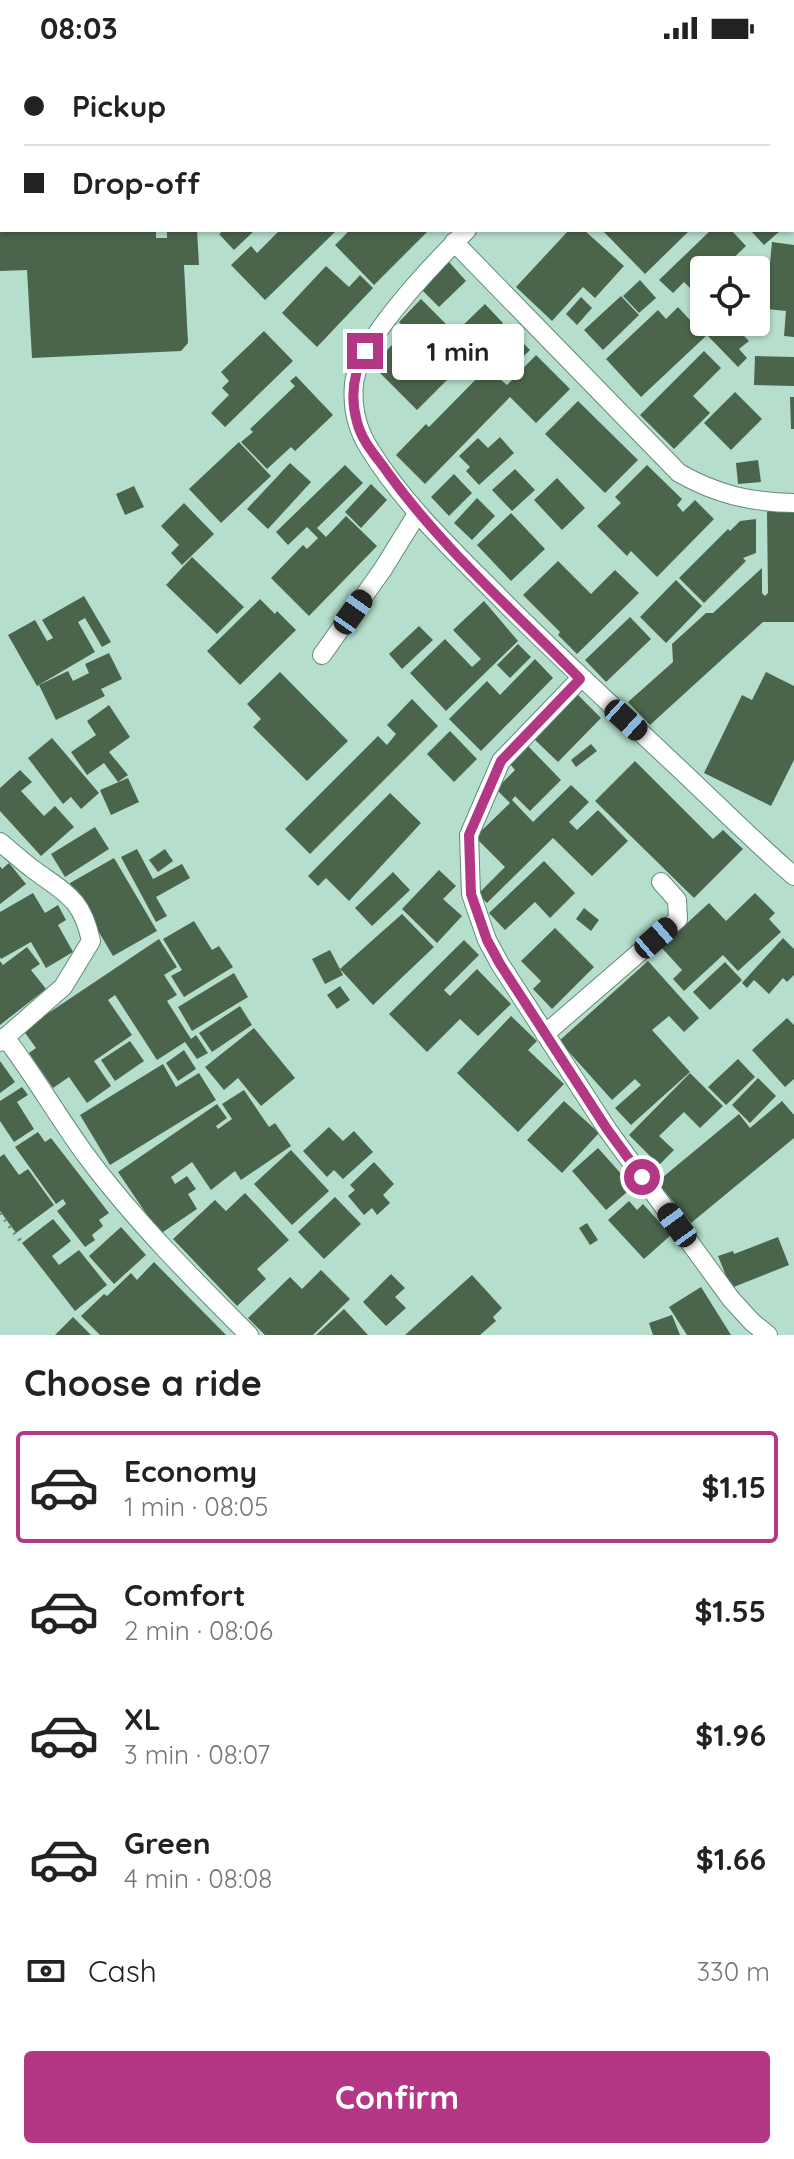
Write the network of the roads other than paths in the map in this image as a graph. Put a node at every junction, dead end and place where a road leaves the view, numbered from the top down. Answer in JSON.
{"nodes":[{"id":1,"x":460,"y":236,"type":"edge"},
{"id":2,"x":794,"y":503,"type":"edge"},
{"id":3,"x":417,"y":514,"type":"junction"},
{"id":4,"x":322,"y":655,"type":"dead end"},
{"id":5,"x":580,"y":679,"type":"junction"},
{"id":6,"x":0,"y":842,"type":"edge"},
{"id":7,"x":794,"y":876,"type":"edge"},
{"id":8,"x":661,"y":882,"type":"dead end"},
{"id":9,"x":545,"y":1034,"type":"junction"},
{"id":10,"x":3,"y":1040,"type":"edge"},
{"id":11,"x":249,"y":1335,"type":"edge"},
{"id":12,"x":768,"y":1335,"type":"edge"}],
"edges":[{"from":1,"to":2,"type":"street"},
{"from":1,"to":3,"type":"street"},
{"from":3,"to":4,"type":"street"},
{"from":3,"to":5,"type":"street"},
{"from":5,"to":7,"type":"street"},
{"from":5,"to":9,"type":"street"},
{"from":6,"to":10,"type":"street"},
{"from":8,"to":9,"type":"street"},
{"from":9,"to":12,"type":"street"},
{"from":10,"to":11,"type":"street"}]}
